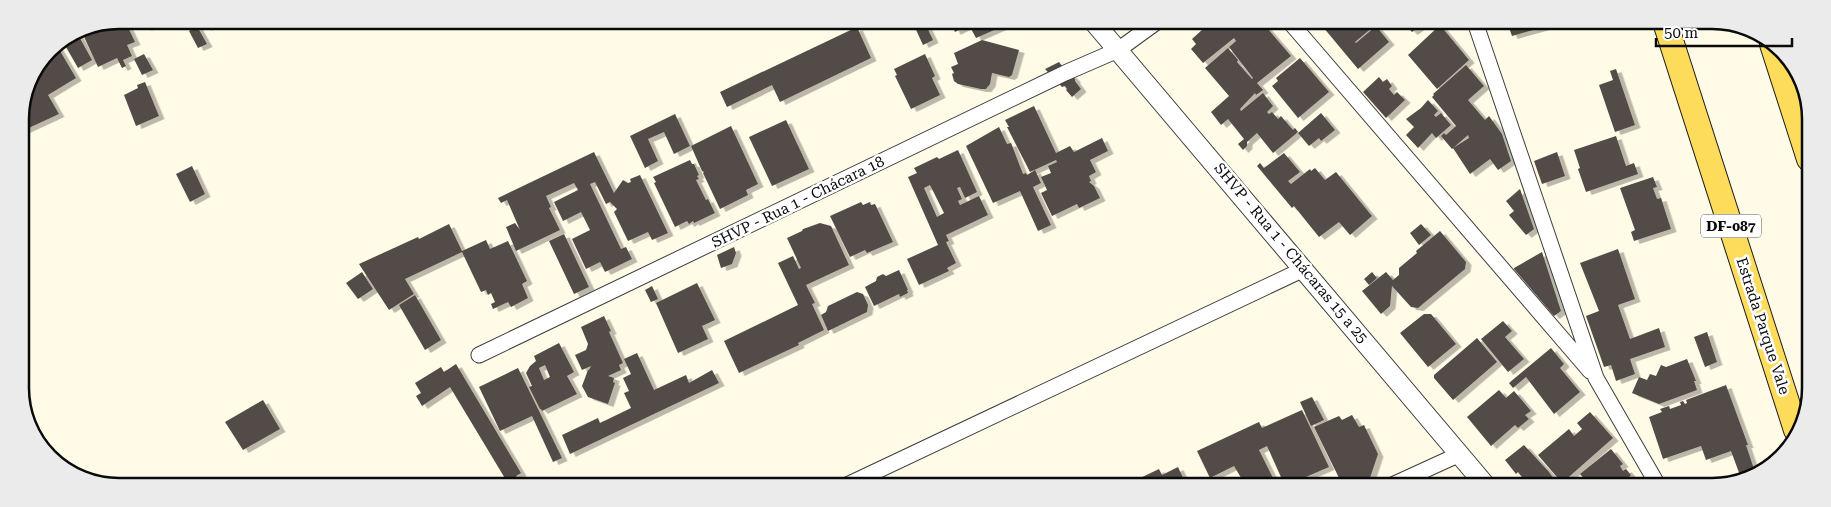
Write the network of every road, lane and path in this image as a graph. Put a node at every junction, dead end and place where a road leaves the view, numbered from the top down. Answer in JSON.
{"nodes":[{"id":1,"x":1100,"y":29,"type":"edge"},
{"id":2,"x":1147,"y":29,"type":"edge"},
{"id":3,"x":1296,"y":29,"type":"edge"},
{"id":4,"x":1477,"y":29,"type":"edge"},
{"id":5,"x":1667,"y":29,"type":"edge"},
{"id":6,"x":1118,"y":50,"type":"junction"},
{"id":7,"x":1775,"y":54,"type":"edge"},
{"id":8,"x":1802,"y":137,"type":"edge"},
{"id":9,"x":1304,"y":269,"type":"junction"},
{"id":10,"x":479,"y":355,"type":"dead end"},
{"id":11,"x":1596,"y":378,"type":"junction"},
{"id":12,"x":1794,"y":425,"type":"edge"},
{"id":13,"x":1460,"y":454,"type":"junction"},
{"id":14,"x":862,"y":478,"type":"edge"},
{"id":15,"x":1408,"y":478,"type":"edge"},
{"id":16,"x":1480,"y":478,"type":"edge"},
{"id":17,"x":1654,"y":478,"type":"edge"}],
"edges":[{"from":1,"to":6,"type":"street","name":"SHVP - Rua 1 - Chácaras 15 a 25"},
{"from":2,"to":6,"type":"street","name":"SHVP - Rua 1 - Chácara 18"},
{"from":3,"to":11,"type":"street"},
{"from":4,"to":11,"type":"street"},
{"from":5,"to":12,"type":"main road","name":"Estrada Parque Vale","number":"DF-087"},
{"from":6,"to":9,"type":"street","name":"SHVP - Rua 1 - Chácaras 15 a 25"},
{"from":6,"to":10,"type":"street","name":"SHVP - Rua 1 - Chácara 18"},
{"from":7,"to":8,"type":"main road"},
{"from":9,"to":13,"type":"street","name":"SHVP - Rua 1 - Chácaras 15 a 25"},
{"from":9,"to":14,"type":"street"},
{"from":11,"to":17,"type":"street"},
{"from":13,"to":15,"type":"street"},
{"from":13,"to":16,"type":"street","name":"SHVP - Rua 1 - Chácaras 15 a 25"}]}
